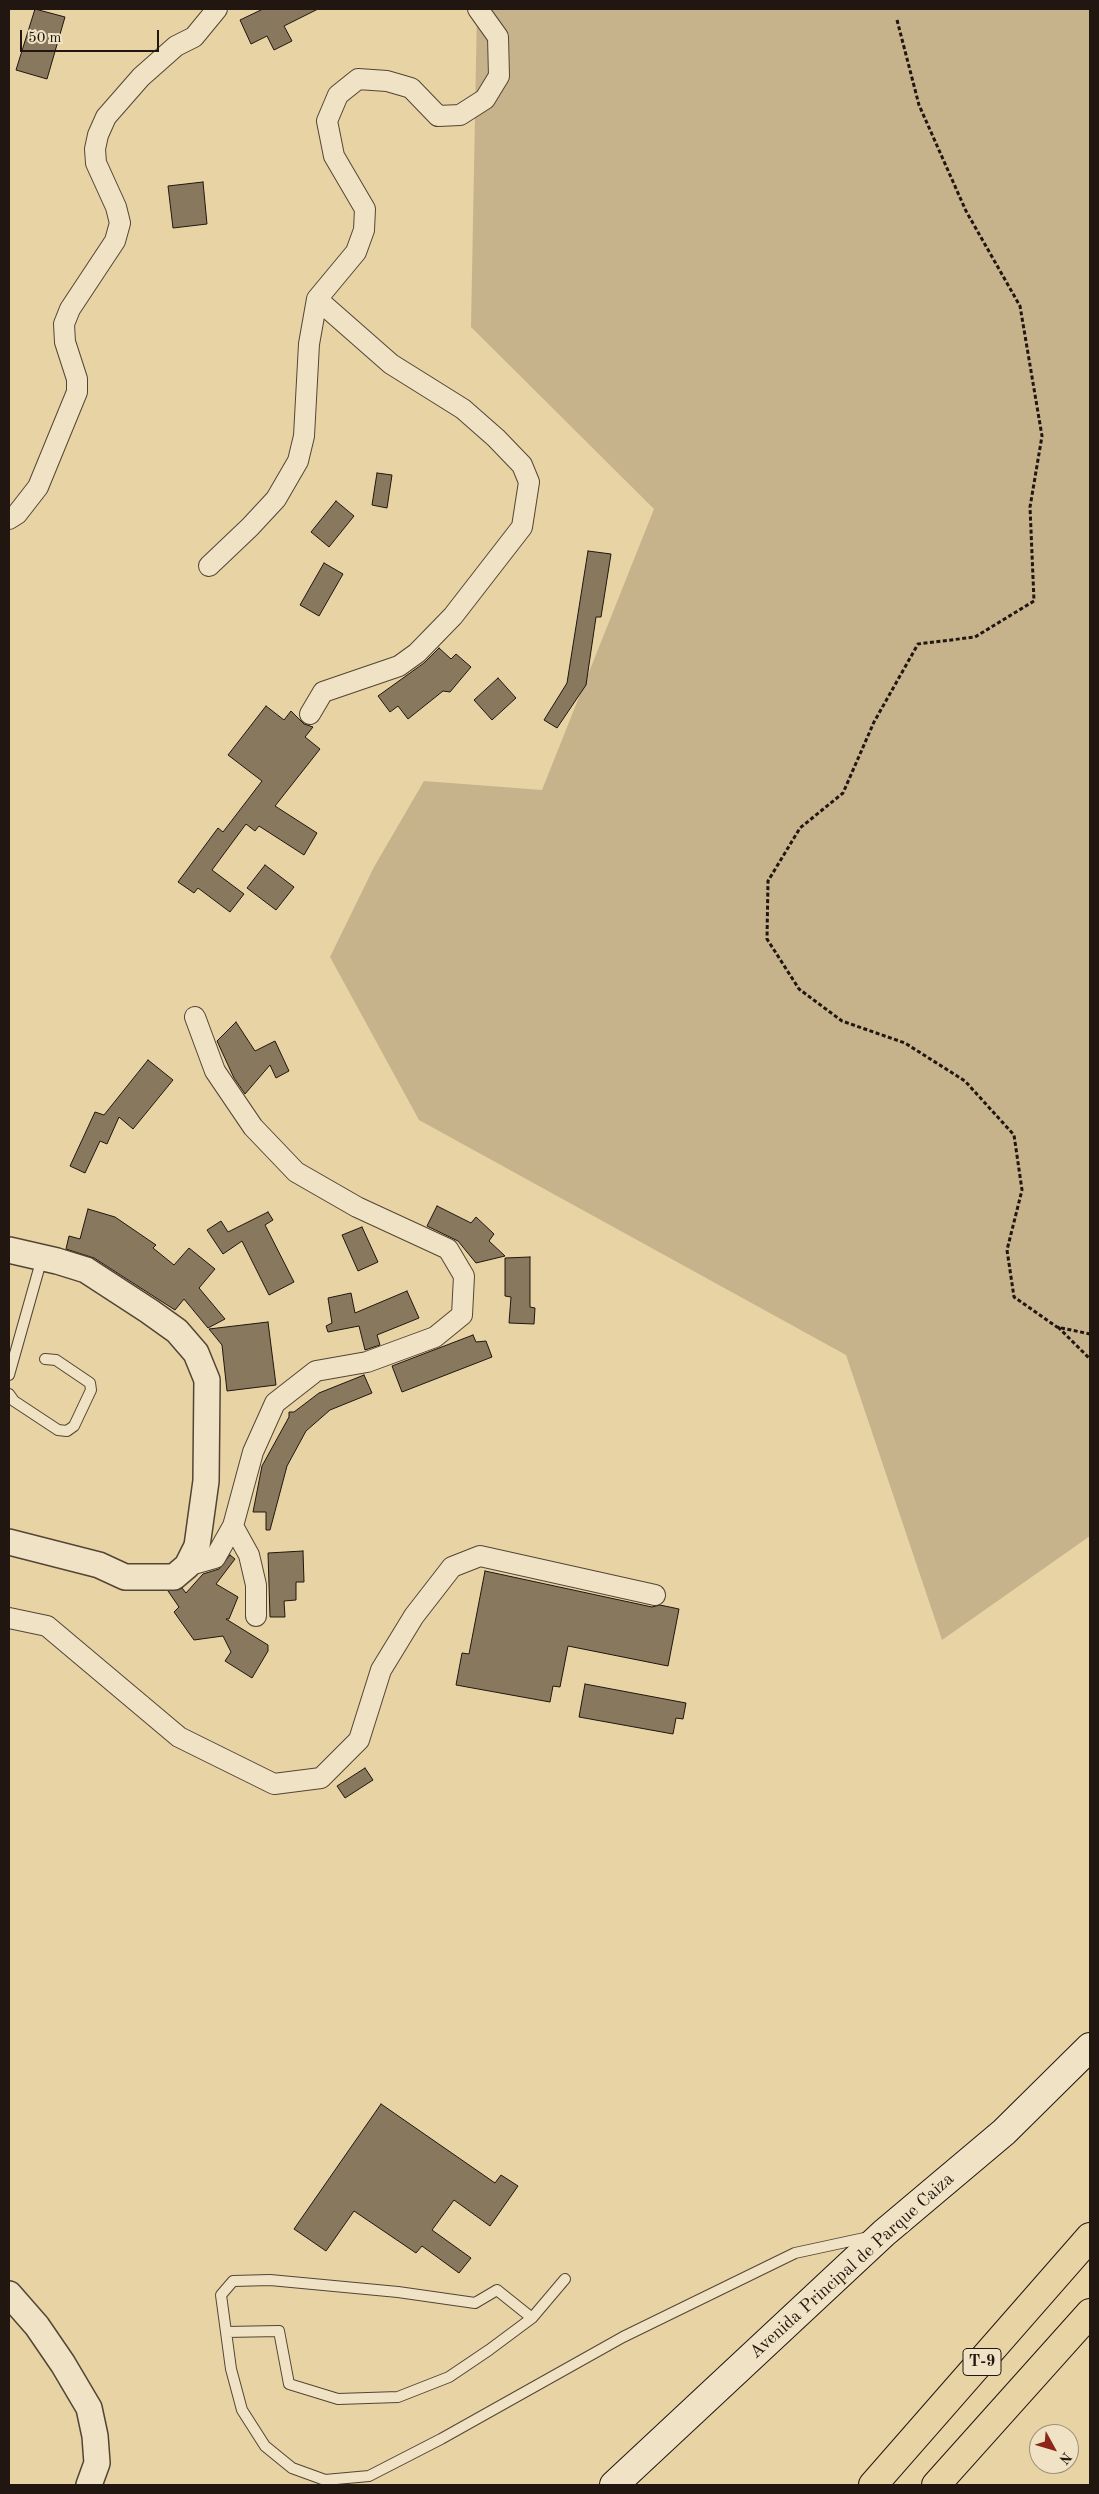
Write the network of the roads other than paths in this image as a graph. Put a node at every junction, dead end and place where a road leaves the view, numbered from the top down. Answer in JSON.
{"nodes":[{"id":1,"x":217,"y":9,"type":"edge"},
{"id":2,"x":478,"y":9,"type":"edge"},
{"id":3,"x":317,"y":299,"type":"junction"},
{"id":4,"x":9,"y":520,"type":"edge"},
{"id":5,"x":209,"y":566,"type":"dead end"},
{"id":6,"x":310,"y":714,"type":"dead end"},
{"id":7,"x":196,"y":1017,"type":"dead end"},
{"id":8,"x":9,"y":1250,"type":"edge"},
{"id":9,"x":42,"y":1258,"type":"junction"},
{"id":10,"x":45,"y":1359,"type":"dead end"},
{"id":11,"x":9,"y":1375,"type":"edge"},
{"id":12,"x":9,"y":1394,"type":"edge"},
{"id":13,"x":233,"y":1526,"type":"junction"},
{"id":14,"x":9,"y":1542,"type":"edge"},
{"id":15,"x":187,"y":1566,"type":"junction"},
{"id":16,"x":655,"y":1595,"type":"dead end"},
{"id":17,"x":256,"y":1616,"type":"dead end"},
{"id":18,"x":9,"y":1618,"type":"edge"},
{"id":19,"x":1090,"y":2047,"type":"edge"},
{"id":20,"x":884,"y":2233,"type":"junction"},
{"id":21,"x":1090,"y":2237,"type":"edge"},
{"id":22,"x":565,"y":2279,"type":"dead end"},
{"id":23,"x":9,"y":2294,"type":"edge"},
{"id":24,"x":1090,"y":2313,"type":"edge"},
{"id":25,"x":532,"y":2318,"type":"junction"},
{"id":26,"x":226,"y":2332,"type":"junction"},
{"id":27,"x":89,"y":2485,"type":"edge"},
{"id":28,"x":614,"y":2485,"type":"edge"},
{"id":29,"x":873,"y":2485,"type":"edge"},
{"id":30,"x":936,"y":2485,"type":"edge"}],
"edges":[{"from":1,"to":4,"type":"street"},
{"from":2,"to":3,"type":"street"},
{"from":3,"to":5,"type":"street"},
{"from":3,"to":6,"type":"street"},
{"from":7,"to":13,"type":"street"},
{"from":8,"to":9,"type":"street"},
{"from":9,"to":11,"type":"lane"},
{"from":9,"to":15,"type":"street"},
{"from":10,"to":12,"type":"lane"},
{"from":13,"to":15,"type":"street"},
{"from":13,"to":17,"type":"street"},
{"from":14,"to":15,"type":"street"},
{"from":16,"to":18,"type":"street"},
{"from":19,"to":20,"type":"main road","name":"Avenida Principal de Parque Caiza"},
{"from":20,"to":26,"type":"lane"},
{"from":20,"to":28,"type":"main road","name":"Avenida Principal de Parque Caiza"},
{"from":21,"to":29,"type":"highway","number":"T-9"},
{"from":22,"to":25,"type":"lane"},
{"from":23,"to":27,"type":"street"},
{"from":24,"to":30,"type":"highway","number":"T-9"},
{"from":25,"to":26,"type":"lane"},
{"from":25,"to":26,"type":"lane"}]}
